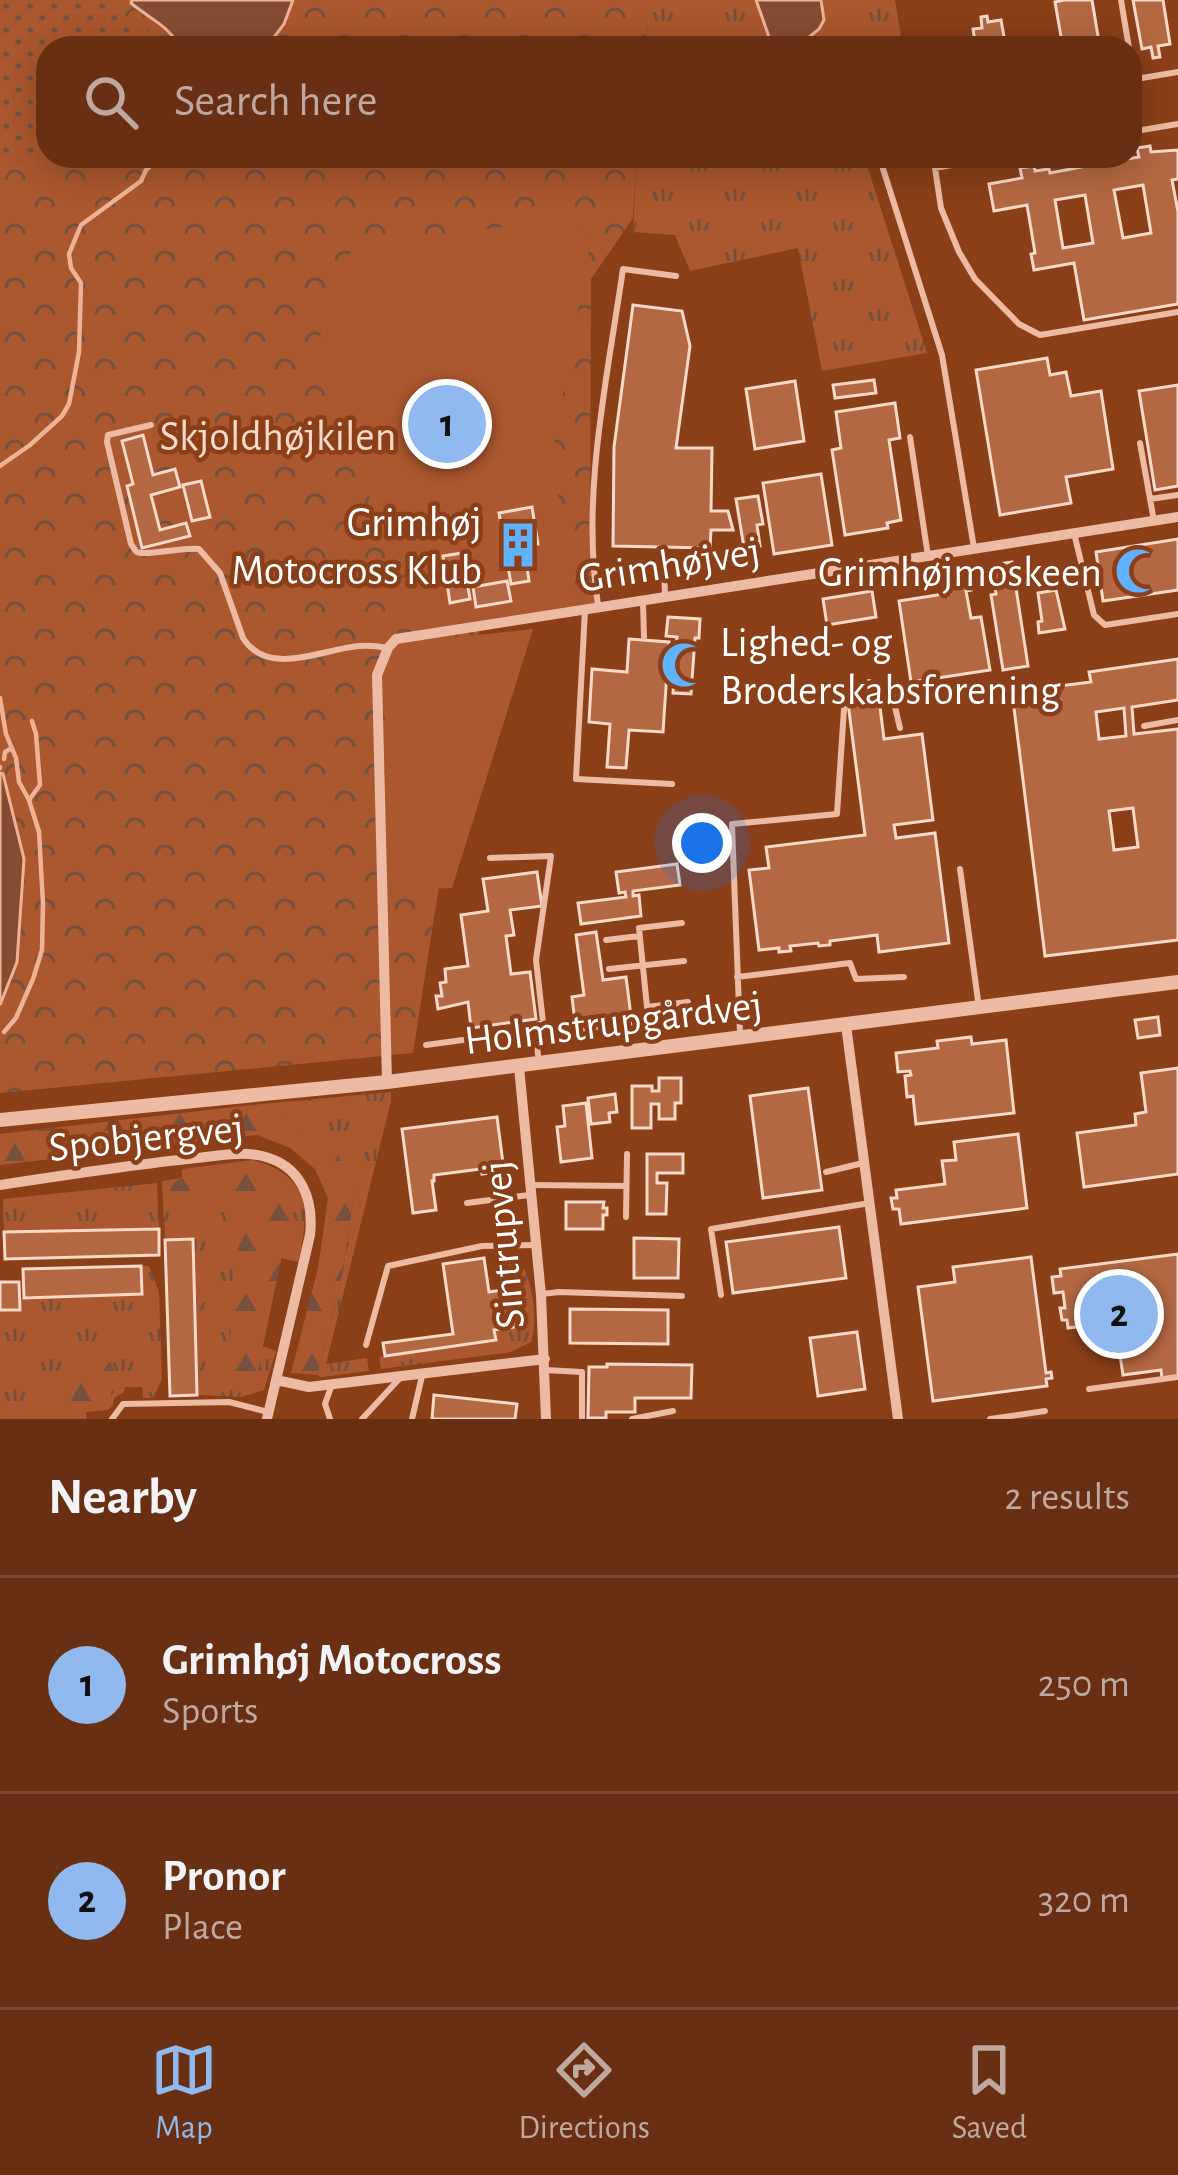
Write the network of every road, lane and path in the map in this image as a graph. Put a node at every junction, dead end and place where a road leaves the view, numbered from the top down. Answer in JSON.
{"nodes":[{"id":1,"x":1121,"y":0,"type":"edge"},
{"id":2,"x":1127,"y":36,"type":"edge"},
{"id":3,"x":1178,"y":72,"type":"edge"},
{"id":4,"x":1142,"y":78,"type":"edge"},
{"id":5,"x":1178,"y":124,"type":"edge"},
{"id":6,"x":1142,"y":130,"type":"edge"},
{"id":7,"x":883,"y":168,"type":"edge"},
{"id":8,"x":935,"y":168,"type":"edge"},
{"id":9,"x":676,"y":276,"type":"dead end"},
{"id":10,"x":1178,"y":312,"type":"edge"},
{"id":11,"x":151,"y":425,"type":"dead end"},
{"id":12,"x":910,"y":437,"type":"dead end"},
{"id":13,"x":1140,"y":443,"type":"dead end"},
{"id":14,"x":1178,"y":495,"type":"edge"},
{"id":15,"x":1150,"y":499,"type":"junction"},
{"id":16,"x":1178,"y":517,"type":"edge"},
{"id":17,"x":1154,"y":520,"type":"junction"},
{"id":18,"x":1074,"y":533,"type":"junction"},
{"id":19,"x":974,"y":549,"type":"junction"},
{"id":20,"x":928,"y":556,"type":"junction"},
{"id":21,"x":733,"y":558,"type":"dead end"},
{"id":22,"x":664,"y":568,"type":"junction"},
{"id":23,"x":635,"y":572,"type":"dead end"},
{"id":24,"x":665,"y":598,"type":"junction"},
{"id":25,"x":643,"y":602,"type":"junction"},
{"id":26,"x":591,"y":610,"type":"junction"},
{"id":27,"x":1178,"y":614,"type":"edge"},
{"id":28,"x":644,"y":637,"type":"dead end"},
{"id":29,"x":388,"y":648,"type":"junction"},
{"id":30,"x":1178,"y":720,"type":"edge"},
{"id":31,"x":1144,"y":726,"type":"dead end"},
{"id":32,"x":900,"y":728,"type":"dead end"},
{"id":33,"x":672,"y":784,"type":"dead end"},
{"id":34,"x":490,"y":858,"type":"dead end"},
{"id":35,"x":960,"y":868,"type":"dead end"},
{"id":36,"x":682,"y":923,"type":"dead end"},
{"id":37,"x":639,"y":936,"type":"junction"},
{"id":38,"x":605,"y":940,"type":"dead end"},
{"id":39,"x":684,"y":961,"type":"dead end"},
{"id":40,"x":643,"y":965,"type":"junction"},
{"id":41,"x":609,"y":969,"type":"dead end"},
{"id":42,"x":737,"y":977,"type":"junction"},
{"id":43,"x":904,"y":977,"type":"dead end"},
{"id":44,"x":1178,"y":982,"type":"edge"},
{"id":45,"x":688,"y":1002,"type":"dead end"},
{"id":46,"x":647,"y":1007,"type":"junction"},
{"id":47,"x":979,"y":1008,"type":"junction"},
{"id":48,"x":846,"y":1025,"type":"junction"},
{"id":49,"x":536,"y":1030,"type":"junction"},
{"id":50,"x":740,"y":1038,"type":"junction"},
{"id":51,"x":426,"y":1045,"type":"dead end"},
{"id":52,"x":658,"y":1048,"type":"junction"},
{"id":53,"x":538,"y":1055,"type":"dead end"},
{"id":54,"x":519,"y":1066,"type":"junction"},
{"id":55,"x":388,"y":1082,"type":"junction"},
{"id":56,"x":0,"y":1120,"type":"edge"},
{"id":57,"x":627,"y":1154,"type":"dead end"},
{"id":58,"x":863,"y":1163,"type":"junction"},
{"id":59,"x":826,"y":1172,"type":"dead end"},
{"id":60,"x":0,"y":1185,"type":"edge"},
{"id":61,"x":626,"y":1186,"type":"junction"},
{"id":62,"x":532,"y":1190,"type":"junction"},
{"id":63,"x":467,"y":1203,"type":"dead end"},
{"id":64,"x":870,"y":1203,"type":"junction"},
{"id":65,"x":626,"y":1216,"type":"dead end"},
{"id":66,"x":536,"y":1244,"type":"junction"},
{"id":67,"x":541,"y":1295,"type":"junction"},
{"id":68,"x":721,"y":1295,"type":"dead end"},
{"id":69,"x":682,"y":1296,"type":"dead end"},
{"id":70,"x":366,"y":1345,"type":"dead end"},
{"id":71,"x":545,"y":1364,"type":"junction"},
{"id":72,"x":423,"y":1372,"type":"junction"},
{"id":73,"x":403,"y":1375,"type":"junction"},
{"id":74,"x":1178,"y":1377,"type":"edge"},
{"id":75,"x":276,"y":1380,"type":"junction"},
{"id":76,"x":332,"y":1384,"type":"junction"},
{"id":77,"x":1089,"y":1389,"type":"dead end"},
{"id":78,"x":674,"y":1411,"type":"dead end"},
{"id":79,"x":1045,"y":1411,"type":"dead end"},
{"id":80,"x":268,"y":1415,"type":"edge"},
{"id":81,"x":112,"y":1419,"type":"edge"},
{"id":82,"x":330,"y":1419,"type":"edge"},
{"id":83,"x":362,"y":1419,"type":"edge"},
{"id":84,"x":412,"y":1419,"type":"edge"},
{"id":85,"x":546,"y":1419,"type":"edge"},
{"id":86,"x":582,"y":1419,"type":"edge"},
{"id":87,"x":632,"y":1419,"type":"edge"},
{"id":88,"x":898,"y":1419,"type":"edge"},
{"id":89,"x":990,"y":1419,"type":"edge"}],
"edges":[{"from":1,"to":2,"type":"lane"},
{"from":3,"to":4,"type":"lane"},
{"from":5,"to":6,"type":"lane"},
{"from":7,"to":19,"type":"lane"},
{"from":8,"to":10,"type":"lane"},
{"from":9,"to":26,"type":"lane"},
{"from":11,"to":29,"type":"lane"},
{"from":12,"to":20,"type":"lane"},
{"from":13,"to":15,"type":"lane"},
{"from":14,"to":15,"type":"lane"},
{"from":15,"to":17,"type":"lane"},
{"from":16,"to":17,"type":"street","name":"Grimhøjvej"},
{"from":17,"to":18,"type":"street","name":"Grimhøjvej"},
{"from":18,"to":19,"type":"street","name":"Grimhøjvej"},
{"from":18,"to":27,"type":"lane"},
{"from":19,"to":20,"type":"street","name":"Grimhøjvej"},
{"from":20,"to":24,"type":"street","name":"Grimhøjvej"},
{"from":21,"to":22,"type":"lane"},
{"from":22,"to":23,"type":"lane"},
{"from":22,"to":24,"type":"lane"},
{"from":24,"to":25,"type":"street","name":"Grimhøjvej"},
{"from":25,"to":26,"type":"street","name":"Grimhøjvej"},
{"from":25,"to":28,"type":"lane"},
{"from":26,"to":29,"type":"street","name":"Grimhøjvej"},
{"from":26,"to":33,"type":"lane"},
{"from":29,"to":55,"type":"street"},
{"from":30,"to":31,"type":"lane"},
{"from":32,"to":42,"type":"lane"},
{"from":34,"to":49,"type":"lane"},
{"from":35,"to":47,"type":"lane"},
{"from":36,"to":37,"type":"lane"},
{"from":37,"to":38,"type":"lane"},
{"from":37,"to":40,"type":"lane"},
{"from":39,"to":40,"type":"lane"},
{"from":40,"to":41,"type":"lane"},
{"from":40,"to":46,"type":"lane"},
{"from":42,"to":43,"type":"lane"},
{"from":42,"to":50,"type":"lane"},
{"from":44,"to":47,"type":"street","name":"Holmstrupgårdvej"},
{"from":45,"to":46,"type":"lane"},
{"from":46,"to":52,"type":"lane"},
{"from":47,"to":48,"type":"street","name":"Holmstrupgårdvej"},
{"from":48,"to":50,"type":"street","name":"Holmstrupgårdvej"},
{"from":48,"to":58,"type":"street"},
{"from":49,"to":51,"type":"lane"},
{"from":49,"to":53,"type":"lane"},
{"from":50,"to":52,"type":"street","name":"Holmstrupgårdvej"},
{"from":52,"to":54,"type":"street","name":"Holmstrupgårdvej"},
{"from":54,"to":55,"type":"street","name":"Holmstrupgårdvej"},
{"from":54,"to":62,"type":"street","name":"Sintrupvej"},
{"from":55,"to":56,"type":"street","name":"Holmstrupgårdvej"},
{"from":57,"to":61,"type":"lane"},
{"from":58,"to":59,"type":"lane"},
{"from":58,"to":64,"type":"street"},
{"from":60,"to":75,"type":"street","name":"Spobjergvej"},
{"from":61,"to":62,"type":"lane"},
{"from":61,"to":65,"type":"lane"},
{"from":62,"to":63,"type":"lane"},
{"from":62,"to":66,"type":"street","name":"Sintrupvej"},
{"from":64,"to":68,"type":"lane"},
{"from":64,"to":88,"type":"street"},
{"from":66,"to":67,"type":"street","name":"Sintrupvej"},
{"from":66,"to":70,"type":"lane"},
{"from":67,"to":69,"type":"lane"},
{"from":67,"to":71,"type":"street","name":"Sintrupvej"},
{"from":71,"to":72,"type":"street"},
{"from":71,"to":85,"type":"street","name":"Sintrupvej"},
{"from":71,"to":86,"type":"lane"},
{"from":72,"to":73,"type":"street"},
{"from":72,"to":84,"type":"lane"},
{"from":73,"to":76,"type":"street"},
{"from":73,"to":83,"type":"lane"},
{"from":74,"to":77,"type":"lane"},
{"from":75,"to":76,"type":"street"},
{"from":75,"to":80,"type":"street","name":"Spobjergvej"},
{"from":76,"to":82,"type":"lane"},
{"from":78,"to":87,"type":"lane"},
{"from":79,"to":89,"type":"lane"},
{"from":80,"to":81,"type":"lane"}]}
